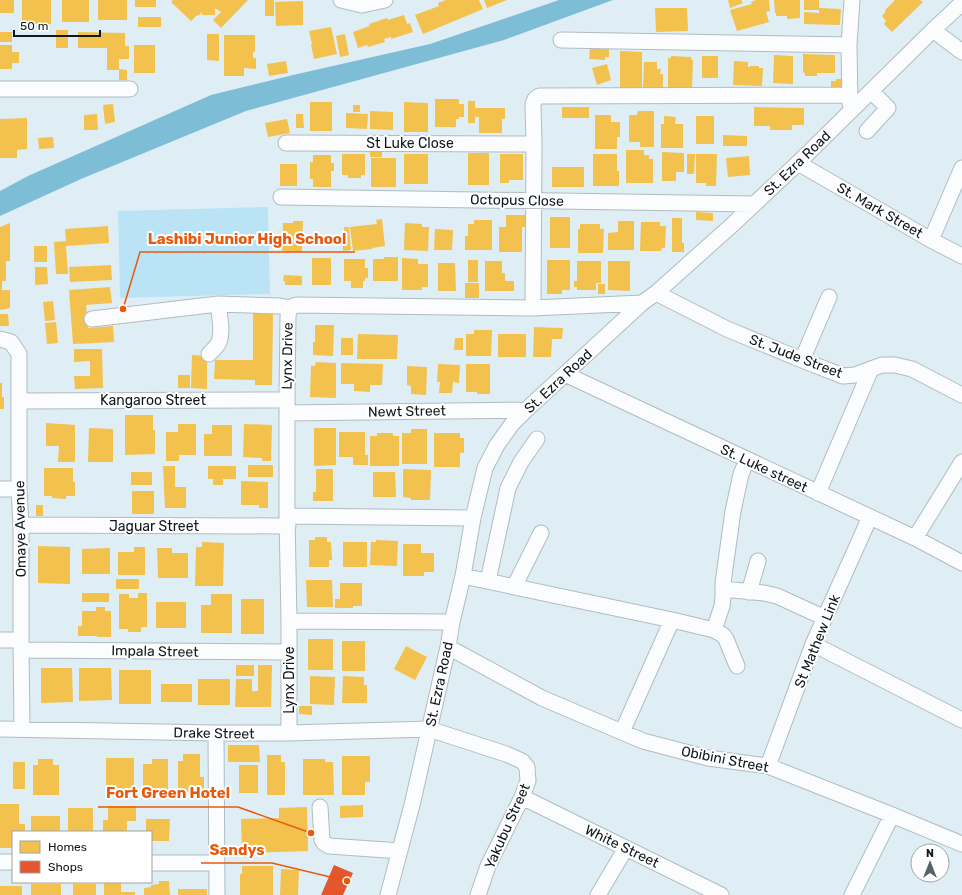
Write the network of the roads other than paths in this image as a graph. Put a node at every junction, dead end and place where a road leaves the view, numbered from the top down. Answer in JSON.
{"nodes":[{"id":1,"x":341,"y":0,"type":"edge"},
{"id":2,"x":385,"y":0,"type":"edge"},
{"id":3,"x":865,"y":0,"type":"edge"},
{"id":4,"x":962,"y":3,"type":"edge"},
{"id":5,"x":852,"y":6,"type":"edge"},
{"id":6,"x":934,"y":30,"type":"junction"},
{"id":7,"x":561,"y":40,"type":"dead end"},
{"id":8,"x":849,"y":45,"type":"junction"},
{"id":9,"x":962,"y":52,"type":"edge"},
{"id":10,"x":0,"y":89,"type":"edge"},
{"id":11,"x":130,"y":89,"type":"dead end"},
{"id":12,"x":871,"y":91,"type":"junction"},
{"id":13,"x":850,"y":95,"type":"junction"},
{"id":14,"x":851,"y":111,"type":"junction"},
{"id":15,"x":867,"y":131,"type":"dead end"},
{"id":16,"x":286,"y":143,"type":"dead end"},
{"id":17,"x":534,"y":144,"type":"junction"},
{"id":18,"x":798,"y":163,"type":"junction"},
{"id":19,"x":962,"y":168,"type":"edge"},
{"id":20,"x":281,"y":197,"type":"dead end"},
{"id":21,"x":533,"y":201,"type":"junction"},
{"id":22,"x":754,"y":204,"type":"junction"},
{"id":23,"x":931,"y":240,"type":"junction"},
{"id":24,"x":962,"y":256,"type":"edge"},
{"id":25,"x":656,"y":293,"type":"junction"},
{"id":26,"x":829,"y":297,"type":"dead end"},
{"id":27,"x":642,"y":303,"type":"junction"},
{"id":28,"x":218,"y":304,"type":"junction"},
{"id":29,"x":290,"y":308,"type":"junction"},
{"id":30,"x":533,"y":308,"type":"junction"},
{"id":31,"x":92,"y":318,"type":"dead end"},
{"id":32,"x":0,"y":339,"type":"edge"},
{"id":33,"x":209,"y":354,"type":"dead end"},
{"id":34,"x":802,"y":360,"type":"junction"},
{"id":35,"x":871,"y":369,"type":"junction"},
{"id":36,"x":565,"y":374,"type":"junction"},
{"id":37,"x":962,"y":395,"type":"edge"},
{"id":38,"x":19,"y":400,"type":"junction"},
{"id":39,"x":287,"y":407,"type":"junction"},
{"id":40,"x":526,"y":410,"type":"junction"},
{"id":41,"x":537,"y":439,"type":"dead end"},
{"id":42,"x":747,"y":460,"type":"junction"},
{"id":43,"x":962,"y":462,"type":"edge"},
{"id":44,"x":0,"y":489,"type":"edge"},
{"id":45,"x":19,"y":489,"type":"junction"},
{"id":46,"x":818,"y":493,"type":"junction"},
{"id":47,"x":870,"y":517,"type":"junction"},
{"id":48,"x":473,"y":518,"type":"junction"},
{"id":49,"x":287,"y":521,"type":"junction"},
{"id":50,"x":21,"y":525,"type":"junction"},
{"id":51,"x":541,"y":533,"type":"dead end"},
{"id":52,"x":915,"y":538,"type":"junction"},
{"id":53,"x":758,"y":561,"type":"dead end"},
{"id":54,"x":962,"y":563,"type":"edge"},
{"id":55,"x":463,"y":576,"type":"junction"},
{"id":56,"x":488,"y":582,"type":"junction"},
{"id":57,"x":514,"y":587,"type":"junction"},
{"id":58,"x":723,"y":589,"type":"junction"},
{"id":59,"x":749,"y":592,"type":"junction"},
{"id":60,"x":825,"y":618,"type":"junction"},
{"id":61,"x":672,"y":620,"type":"junction"},
{"id":62,"x":290,"y":621,"type":"junction"},
{"id":63,"x":452,"y":622,"type":"junction"},
{"id":64,"x":714,"y":630,"type":"junction"},
{"id":65,"x":0,"y":640,"type":"edge"},
{"id":66,"x":813,"y":644,"type":"junction"},
{"id":67,"x":21,"y":645,"type":"junction"},
{"id":68,"x":448,"y":647,"type":"junction"},
{"id":69,"x":289,"y":652,"type":"junction"},
{"id":70,"x":738,"y":666,"type":"dead end"},
{"id":71,"x":962,"y":720,"type":"edge"},
{"id":72,"x":0,"y":729,"type":"edge"},
{"id":73,"x":22,"y":729,"type":"junction"},
{"id":74,"x":429,"y":730,"type":"junction"},
{"id":75,"x":622,"y":732,"type":"junction"},
{"id":76,"x":216,"y":733,"type":"junction"},
{"id":77,"x":290,"y":733,"type":"junction"},
{"id":78,"x":768,"y":766,"type":"junction"},
{"id":79,"x":522,"y":797,"type":"junction"},
{"id":80,"x":320,"y":807,"type":"dead end"},
{"id":81,"x":892,"y":814,"type":"junction"},
{"id":82,"x":962,"y":844,"type":"edge"},
{"id":83,"x":626,"y":848,"type":"junction"},
{"id":84,"x":400,"y":851,"type":"junction"},
{"id":85,"x":0,"y":862,"type":"edge"},
{"id":86,"x":12,"y":862,"type":"edge"},
{"id":87,"x":152,"y":862,"type":"edge"},
{"id":88,"x":217,"y":863,"type":"junction"},
{"id":89,"x":217,"y":895,"type":"edge"},
{"id":90,"x":388,"y":895,"type":"edge"},
{"id":91,"x":478,"y":895,"type":"edge"},
{"id":92,"x":598,"y":895,"type":"edge"},
{"id":93,"x":721,"y":895,"type":"edge"},
{"id":94,"x":852,"y":895,"type":"edge"}],
"edges":[{"from":1,"to":2,"type":"street"},
{"from":3,"to":5,"type":"street"},
{"from":4,"to":6,"type":"street","name":"St. Ezra Road"},
{"from":5,"to":8,"type":"street"},
{"from":6,"to":9,"type":"street"},
{"from":6,"to":12,"type":"street","name":"St. Ezra Road"},
{"from":7,"to":8,"type":"street"},
{"from":8,"to":13,"type":"street"},
{"from":10,"to":11,"type":"street"},
{"from":12,"to":14,"type":"street","name":"St. Ezra Road"},
{"from":12,"to":15,"type":"street"},
{"from":13,"to":14,"type":"street"},
{"from":13,"to":17,"type":"street"},
{"from":14,"to":18,"type":"street","name":"St. Ezra Road"},
{"from":16,"to":17,"type":"street","name":"St Luke Close"},
{"from":17,"to":21,"type":"street"},
{"from":18,"to":22,"type":"street","name":"St. Ezra Road"},
{"from":18,"to":23,"type":"street","name":"St. Mark Street"},
{"from":19,"to":23,"type":"street"},
{"from":20,"to":21,"type":"street","name":"Octopus Close"},
{"from":21,"to":22,"type":"street","name":"Octopus Close"},
{"from":21,"to":30,"type":"street"},
{"from":22,"to":25,"type":"street","name":"St. Ezra Road"},
{"from":23,"to":24,"type":"street","name":"St. Mark Street"},
{"from":25,"to":27,"type":"street","name":"St. Ezra Road"},
{"from":25,"to":34,"type":"street","name":"St. Jude Street"},
{"from":26,"to":34,"type":"street"},
{"from":27,"to":30,"type":"street","name":"Lynx Drive"},
{"from":27,"to":36,"type":"street","name":"St. Ezra Road"},
{"from":28,"to":29,"type":"street"},
{"from":28,"to":31,"type":"street"},
{"from":28,"to":33,"type":"street"},
{"from":29,"to":30,"type":"street","name":"Lynx Drive"},
{"from":29,"to":39,"type":"street","name":"Lynx Drive"},
{"from":32,"to":38,"type":"street","name":"Omaye Avenue"},
{"from":34,"to":35,"type":"street","name":"St. Jude Street"},
{"from":35,"to":37,"type":"street","name":"St. Jude Street"},
{"from":35,"to":46,"type":"street"},
{"from":36,"to":40,"type":"street","name":"St. Ezra Road"},
{"from":36,"to":42,"type":"street","name":"St. Luke street"},
{"from":38,"to":39,"type":"street","name":"Kangaroo Street"},
{"from":38,"to":45,"type":"street","name":"Omaye Avenue"},
{"from":39,"to":40,"type":"street","name":"Newt Street"},
{"from":39,"to":49,"type":"street","name":"Lynx Drive"},
{"from":40,"to":48,"type":"street","name":"St. Ezra Road"},
{"from":41,"to":56,"type":"street"},
{"from":42,"to":46,"type":"street","name":"St. Luke street"},
{"from":42,"to":58,"type":"street"},
{"from":43,"to":52,"type":"street"},
{"from":44,"to":45,"type":"street"},
{"from":45,"to":50,"type":"street","name":"Omaye Avenue"},
{"from":46,"to":47,"type":"street","name":"St. Luke street"},
{"from":47,"to":52,"type":"street","name":"St. Luke street"},
{"from":47,"to":60,"type":"street","name":"St Mathew Link"},
{"from":48,"to":49,"type":"street","name":"Jaguar Street"},
{"from":48,"to":55,"type":"street","name":"St. Ezra Road"},
{"from":49,"to":50,"type":"street","name":"Jaguar Street"},
{"from":49,"to":62,"type":"street","name":"Lynx Drive"},
{"from":50,"to":67,"type":"street","name":"Omaye Avenue"},
{"from":51,"to":57,"type":"street"},
{"from":52,"to":54,"type":"street","name":"St. Luke street"},
{"from":53,"to":59,"type":"street"},
{"from":55,"to":56,"type":"street"},
{"from":55,"to":63,"type":"street","name":"St. Ezra Road"},
{"from":56,"to":57,"type":"street"},
{"from":57,"to":61,"type":"street"},
{"from":58,"to":59,"type":"street"},
{"from":58,"to":64,"type":"street"},
{"from":59,"to":60,"type":"street"},
{"from":60,"to":66,"type":"street","name":"St Mathew Link"},
{"from":61,"to":64,"type":"street"},
{"from":61,"to":75,"type":"street"},
{"from":62,"to":63,"type":"street"},
{"from":62,"to":69,"type":"street","name":"Lynx Drive"},
{"from":63,"to":68,"type":"street","name":"St. Ezra Road"},
{"from":64,"to":70,"type":"street"},
{"from":65,"to":67,"type":"street","name":"Impala Street"},
{"from":66,"to":71,"type":"street"},
{"from":66,"to":78,"type":"street","name":"St Mathew Link"},
{"from":67,"to":69,"type":"street","name":"Impala Street"},
{"from":67,"to":73,"type":"street","name":"Omaye Avenue"},
{"from":68,"to":74,"type":"street","name":"St. Ezra Road"},
{"from":68,"to":75,"type":"street","name":"Obibini Street"},
{"from":69,"to":77,"type":"street","name":"Lynx Drive"},
{"from":72,"to":73,"type":"street","name":"Drake Street"},
{"from":73,"to":76,"type":"street","name":"Drake Street"},
{"from":74,"to":77,"type":"street","name":"Drake Street"},
{"from":74,"to":79,"type":"street","name":"Yakubu Street"},
{"from":74,"to":84,"type":"street","name":"St. Ezra Road"},
{"from":75,"to":78,"type":"street","name":"Obibini Street"},
{"from":76,"to":77,"type":"street","name":"Drake Street"},
{"from":76,"to":88,"type":"street"},
{"from":78,"to":81,"type":"street","name":"Obibini Street"},
{"from":79,"to":83,"type":"street","name":"White Street"},
{"from":79,"to":91,"type":"street","name":"Yakubu Street"},
{"from":80,"to":84,"type":"street"},
{"from":81,"to":82,"type":"street","name":"Obibini Street"},
{"from":81,"to":94,"type":"street"},
{"from":83,"to":92,"type":"street"},
{"from":83,"to":93,"type":"street","name":"White Street"},
{"from":84,"to":90,"type":"street","name":"St. Ezra Road"},
{"from":85,"to":86,"type":"street"},
{"from":87,"to":88,"type":"street"},
{"from":88,"to":89,"type":"street"}]}
